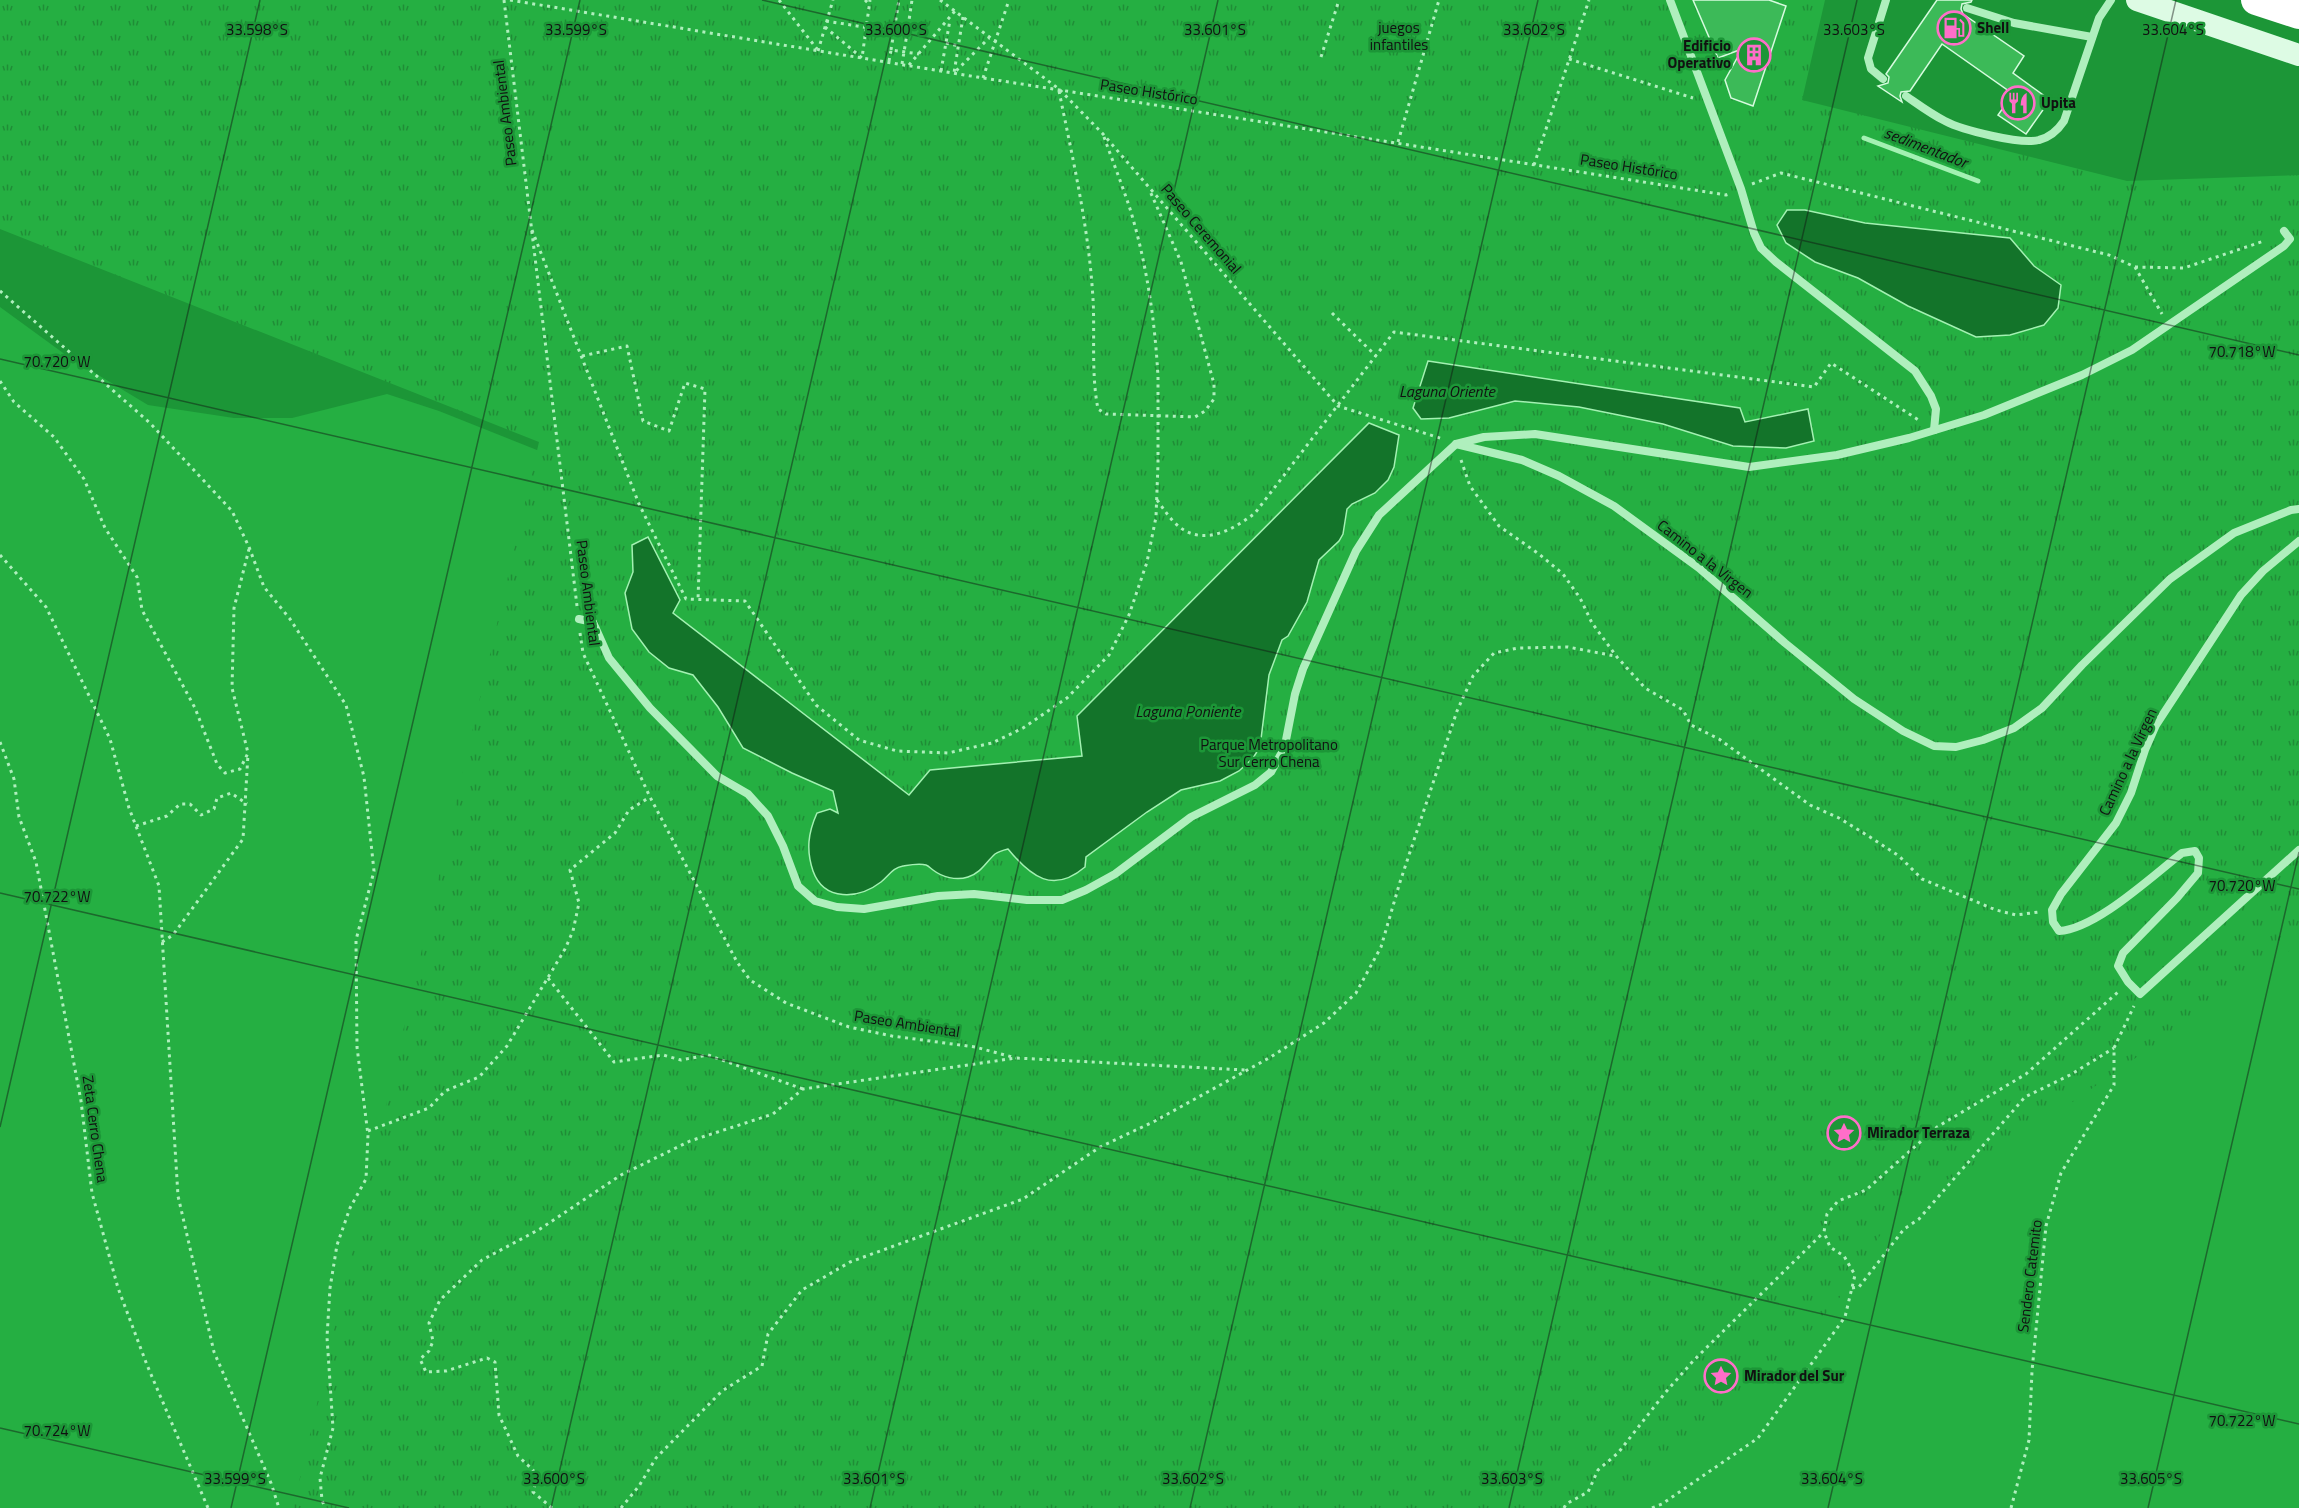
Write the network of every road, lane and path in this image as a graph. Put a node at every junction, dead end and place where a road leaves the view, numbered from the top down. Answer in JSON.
{"nodes":[{"id":1,"x":504,"y":0,"type":"edge"},
{"id":2,"x":510,"y":0,"type":"edge"},
{"id":3,"x":778,"y":0,"type":"edge"},
{"id":4,"x":833,"y":0,"type":"edge"},
{"id":5,"x":865,"y":0,"type":"edge"},
{"id":6,"x":899,"y":0,"type":"edge"},
{"id":7,"x":912,"y":0,"type":"edge"},
{"id":8,"x":940,"y":0,"type":"edge"},
{"id":9,"x":1008,"y":0,"type":"edge"},
{"id":10,"x":1339,"y":0,"type":"edge"},
{"id":11,"x":1439,"y":0,"type":"edge"},
{"id":12,"x":1588,"y":0,"type":"edge"},
{"id":13,"x":1670,"y":0,"type":"edge"},
{"id":14,"x":1886,"y":0,"type":"edge"},
{"id":15,"x":2111,"y":0,"type":"edge"},
{"id":16,"x":2137,"y":0,"type":"edge"},
{"id":17,"x":2256,"y":0,"type":"edge"},
{"id":18,"x":870,"y":2,"type":"edge"},
{"id":19,"x":1967,"y":8,"type":"dead end"},
{"id":20,"x":955,"y":11,"type":"junction"},
{"id":21,"x":2299,"y":14,"type":"edge"},
{"id":22,"x":950,"y":17,"type":"junction"},
{"id":23,"x":963,"y":17,"type":"junction"},
{"id":24,"x":826,"y":21,"type":"junction"},
{"id":25,"x":825,"y":27,"type":"junction"},
{"id":26,"x":866,"y":27,"type":"junction"},
{"id":27,"x":894,"y":32,"type":"junction"},
{"id":28,"x":907,"y":33,"type":"junction"},
{"id":29,"x":990,"y":37,"type":"junction"},
{"id":30,"x":2092,"y":37,"type":"junction"},
{"id":31,"x":995,"y":41,"type":"junction"},
{"id":32,"x":946,"y":44,"type":"junction"},
{"id":33,"x":959,"y":46,"type":"junction"},
{"id":34,"x":891,"y":50,"type":"junction"},
{"id":35,"x":818,"y":51,"type":"junction"},
{"id":36,"x":904,"y":52,"type":"junction"},
{"id":37,"x":919,"y":54,"type":"junction"},
{"id":38,"x":2299,"y":55,"type":"edge"},
{"id":39,"x":1321,"y":57,"type":"dead end"},
{"id":40,"x":862,"y":58,"type":"junction"},
{"id":41,"x":1569,"y":59,"type":"junction"},
{"id":42,"x":889,"y":62,"type":"junction"},
{"id":43,"x":902,"y":64,"type":"junction"},
{"id":44,"x":909,"y":65,"type":"junction"},
{"id":45,"x":941,"y":71,"type":"junction"},
{"id":46,"x":954,"y":73,"type":"junction"},
{"id":47,"x":983,"y":78,"type":"junction"},
{"id":48,"x":1882,"y":79,"type":"dead end"},
{"id":49,"x":1059,"y":89,"type":"junction"},
{"id":50,"x":1906,"y":96,"type":"dead end"},
{"id":51,"x":1709,"y":103,"type":"junction"},
{"id":52,"x":1103,"y":134,"type":"junction"},
{"id":53,"x":1398,"y":143,"type":"junction"},
{"id":54,"x":1534,"y":165,"type":"junction"},
{"id":55,"x":1148,"y":186,"type":"junction"},
{"id":56,"x":1741,"y":189,"type":"junction"},
{"id":57,"x":531,"y":226,"type":"junction"},
{"id":58,"x":2284,"y":231,"type":"joint"},
{"id":59,"x":2294,"y":238,"type":"edge"},
{"id":60,"x":2135,"y":267,"type":"junction"},
{"id":61,"x":0,"y":291,"type":"edge"},
{"id":62,"x":1332,"y":313,"type":"dead end"},
{"id":63,"x":2168,"y":324,"type":"junction"},
{"id":64,"x":1376,"y":356,"type":"junction"},
{"id":65,"x":582,"y":357,"type":"junction"},
{"id":66,"x":0,"y":381,"type":"edge"},
{"id":67,"x":1338,"y":406,"type":"junction"},
{"id":68,"x":1934,"y":430,"type":"junction"},
{"id":69,"x":1456,"y":444,"type":"junction"},
{"id":70,"x":1156,"y":499,"type":"junction"},
{"id":71,"x":2299,"y":509,"type":"edge"},
{"id":72,"x":2299,"y":541,"type":"edge"},
{"id":73,"x":249,"y":547,"type":"junction"},
{"id":74,"x":0,"y":555,"type":"edge"},
{"id":75,"x":698,"y":600,"type":"junction"},
{"id":76,"x":579,"y":619,"type":"junction"},
{"id":77,"x":1617,"y":657,"type":"junction"},
{"id":78,"x":0,"y":742,"type":"edge"},
{"id":79,"x":248,"y":753,"type":"junction"},
{"id":80,"x":650,"y":797,"type":"junction"},
{"id":81,"x":247,"y":804,"type":"junction"},
{"id":82,"x":136,"y":826,"type":"junction"},
{"id":83,"x":2299,"y":850,"type":"edge"},
{"id":84,"x":2052,"y":910,"type":"junction"},
{"id":85,"x":162,"y":942,"type":"junction"},
{"id":86,"x":548,"y":978,"type":"junction"},
{"id":87,"x":2128,"y":982,"type":"junction"},
{"id":88,"x":2140,"y":994,"type":"junction"},
{"id":89,"x":2114,"y":1048,"type":"junction"},
{"id":90,"x":1016,"y":1058,"type":"junction"},
{"id":91,"x":1246,"y":1070,"type":"junction"},
{"id":92,"x":803,"y":1089,"type":"junction"},
{"id":93,"x":368,"y":1131,"type":"junction"},
{"id":94,"x":1824,"y":1232,"type":"junction"},
{"id":95,"x":1852,"y":1288,"type":"junction"},
{"id":96,"x":208,"y":1508,"type":"edge"},
{"id":97,"x":279,"y":1508,"type":"edge"},
{"id":98,"x":325,"y":1508,"type":"edge"},
{"id":99,"x":552,"y":1508,"type":"edge"},
{"id":100,"x":621,"y":1508,"type":"edge"},
{"id":101,"x":1564,"y":1508,"type":"edge"},
{"id":102,"x":1652,"y":1508,"type":"edge"},
{"id":103,"x":2011,"y":1508,"type":"edge"}],
"edges":[{"from":1,"to":57,"type":"path","name":"Paseo Ambiental"},
{"from":2,"to":35,"type":"path","name":"Paseo Histórico"},
{"from":3,"to":35,"type":"path"},
{"from":4,"to":24,"type":"path"},
{"from":5,"to":18,"type":"path"},
{"from":6,"to":27,"type":"path"},
{"from":7,"to":28,"type":"path"},
{"from":8,"to":20,"type":"path","name":"Paseo Ceremonial"},
{"from":9,"to":31,"type":"path"},
{"from":10,"to":39,"type":"path"},
{"from":11,"to":53,"type":"path"},
{"from":12,"to":41,"type":"path"},
{"from":13,"to":51,"type":"lane"},
{"from":14,"to":48,"type":"lane"},
{"from":15,"to":30,"type":"lane"},
{"from":16,"to":38,"type":"main road"},
{"from":17,"to":21,"type":"highway"},
{"from":18,"to":26,"type":"path"},
{"from":19,"to":30,"type":"lane"},
{"from":20,"to":22,"type":"path"},
{"from":20,"to":23,"type":"path","name":"Paseo Ceremonial"},
{"from":22,"to":32,"type":"path"},
{"from":22,"to":37,"type":"path"},
{"from":23,"to":29,"type":"path","name":"Paseo Ceremonial"},
{"from":23,"to":33,"type":"path"},
{"from":24,"to":25,"type":"path"},
{"from":24,"to":26,"type":"path"},
{"from":25,"to":35,"type":"path"},
{"from":25,"to":40,"type":"path"},
{"from":26,"to":27,"type":"path"},
{"from":26,"to":40,"type":"path"},
{"from":27,"to":28,"type":"path"},
{"from":27,"to":34,"type":"path"},
{"from":28,"to":36,"type":"path"},
{"from":29,"to":31,"type":"path","name":"Paseo Ceremonial"},
{"from":29,"to":46,"type":"path"},
{"from":30,"to":50,"type":"lane"},
{"from":31,"to":47,"type":"path"},
{"from":31,"to":49,"type":"path","name":"Paseo Ceremonial"},
{"from":32,"to":33,"type":"path"},
{"from":32,"to":45,"type":"path"},
{"from":33,"to":46,"type":"path"},
{"from":34,"to":36,"type":"path"},
{"from":34,"to":42,"type":"path"},
{"from":35,"to":40,"type":"path","name":"Paseo Histórico"},
{"from":36,"to":37,"type":"path"},
{"from":36,"to":43,"type":"path"},
{"from":37,"to":44,"type":"path"},
{"from":40,"to":42,"type":"path","name":"Paseo Histórico"},
{"from":41,"to":51,"type":"path"},
{"from":41,"to":54,"type":"path"},
{"from":42,"to":43,"type":"path","name":"Paseo Histórico"},
{"from":43,"to":44,"type":"path","name":"Paseo Histórico"},
{"from":44,"to":45,"type":"path","name":"Paseo Histórico"},
{"from":45,"to":46,"type":"path","name":"Paseo Histórico"},
{"from":46,"to":47,"type":"path","name":"Paseo Histórico"},
{"from":47,"to":49,"type":"path","name":"Paseo Histórico"},
{"from":49,"to":52,"type":"path","name":"Paseo Ceremonial"},
{"from":49,"to":53,"type":"path","name":"Paseo Histórico"},
{"from":49,"to":55,"type":"path"},
{"from":51,"to":56,"type":"lane"},
{"from":52,"to":55,"type":"path","name":"Paseo Ceremonial"},
{"from":52,"to":70,"type":"path","bridge":true},
{"from":53,"to":54,"type":"path","name":"Paseo Histórico"},
{"from":54,"to":56,"type":"path","name":"Paseo Histórico"},
{"from":55,"to":67,"type":"path","name":"Paseo Ceremonial"},
{"from":56,"to":60,"type":"path","name":"Paseo Histórico"},
{"from":56,"to":68,"type":"lane"},
{"from":57,"to":65,"type":"path"},
{"from":57,"to":76,"type":"path","name":"Paseo Ambiental"},
{"from":58,"to":59,"type":"lane"},
{"from":58,"to":60,"type":"path"},
{"from":59,"to":63,"type":"lane"},
{"from":60,"to":63,"type":"path"},
{"from":61,"to":73,"type":"path"},
{"from":62,"to":64,"type":"path"},
{"from":63,"to":68,"type":"lane"},
{"from":64,"to":67,"type":"path"},
{"from":64,"to":68,"type":"path"},
{"from":65,"to":75,"type":"path"},
{"from":65,"to":75,"type":"path"},
{"from":66,"to":79,"type":"path"},
{"from":67,"to":69,"type":"path"},
{"from":67,"to":70,"type":"path"},
{"from":68,"to":69,"type":"lane"},
{"from":69,"to":71,"type":"lane","name":"Camino a la Virgen"},
{"from":69,"to":76,"type":"lane"},
{"from":69,"to":77,"type":"path"},
{"from":70,"to":75,"type":"path"},
{"from":72,"to":84,"type":"lane","name":"Camino a la Virgen"},
{"from":73,"to":79,"type":"path"},
{"from":73,"to":93,"type":"path"},
{"from":74,"to":82,"type":"path"},
{"from":76,"to":80,"type":"path","name":"Paseo Ambiental"},
{"from":77,"to":84,"type":"path"},
{"from":77,"to":91,"type":"path"},
{"from":78,"to":96,"type":"path","name":"Zeta Cerro Chena"},
{"from":79,"to":81,"type":"path"},
{"from":80,"to":86,"type":"path"},
{"from":80,"to":90,"type":"path","name":"Paseo Ambiental"},
{"from":81,"to":82,"type":"path"},
{"from":81,"to":85,"type":"path"},
{"from":82,"to":85,"type":"path"},
{"from":83,"to":88,"type":"lane"},
{"from":84,"to":87,"type":"lane"},
{"from":85,"to":97,"type":"path"},
{"from":86,"to":92,"type":"path"},
{"from":86,"to":93,"type":"path"},
{"from":87,"to":88,"type":"lane"},
{"from":87,"to":94,"type":"path"},
{"from":88,"to":89,"type":"path","name":"Sendero Catemito"},
{"from":89,"to":95,"type":"path"},
{"from":89,"to":103,"type":"path","name":"Sendero Catemito"},
{"from":90,"to":91,"type":"path"},
{"from":90,"to":92,"type":"path"},
{"from":91,"to":100,"type":"path"},
{"from":92,"to":99,"type":"path"},
{"from":93,"to":98,"type":"path"},
{"from":94,"to":95,"type":"path"},
{"from":94,"to":101,"type":"path"},
{"from":95,"to":102,"type":"path"}]}
